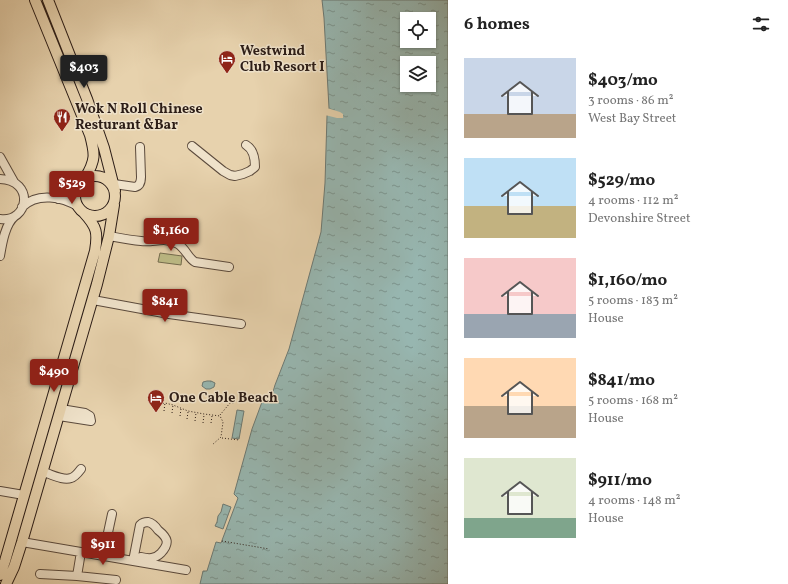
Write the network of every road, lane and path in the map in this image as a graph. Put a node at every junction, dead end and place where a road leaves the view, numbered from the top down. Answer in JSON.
{"nodes":[{"id":1,"x":35,"y":0,"type":"edge"},
{"id":2,"x":48,"y":0,"type":"edge"},
{"id":3,"x":246,"y":145,"type":"dead end"},
{"id":4,"x":192,"y":146,"type":"dead end"},
{"id":5,"x":140,"y":147,"type":"dead end"},
{"id":6,"x":1,"y":159,"type":"edge"},
{"id":7,"x":0,"y":172,"type":"edge"},
{"id":8,"x":85,"y":178,"type":"junction"},
{"id":9,"x":0,"y":179,"type":"edge"},
{"id":10,"x":17,"y":184,"type":"junction"},
{"id":11,"x":115,"y":188,"type":"junction"},
{"id":12,"x":76,"y":191,"type":"junction"},
{"id":13,"x":43,"y":198,"type":"junction"},
{"id":14,"x":58,"y":199,"type":"junction"},
{"id":15,"x":114,"y":205,"type":"junction"},
{"id":16,"x":22,"y":207,"type":"junction"},
{"id":17,"x":82,"y":210,"type":"junction"},
{"id":18,"x":17,"y":214,"type":"junction"},
{"id":19,"x":0,"y":218,"type":"edge"},
{"id":20,"x":0,"y":231,"type":"edge"},
{"id":21,"x":109,"y":236,"type":"junction"},
{"id":22,"x":3,"y":241,"type":"junction"},
{"id":23,"x":0,"y":256,"type":"edge"},
{"id":24,"x":229,"y":267,"type":"dead end"},
{"id":25,"x":93,"y":300,"type":"junction"},
{"id":26,"x":241,"y":324,"type":"dead end"},
{"id":27,"x":149,"y":396,"type":"dead end"},
{"id":28,"x":165,"y":403,"type":"junction"},
{"id":29,"x":235,"y":403,"type":"dead end"},
{"id":30,"x":156,"y":404,"type":"junction"},
{"id":31,"x":151,"y":405,"type":"dead end"},
{"id":32,"x":173,"y":405,"type":"junction"},
{"id":33,"x":181,"y":408,"type":"junction"},
{"id":34,"x":155,"y":411,"type":"dead end"},
{"id":35,"x":164,"y":411,"type":"dead end"},
{"id":36,"x":188,"y":411,"type":"junction"},
{"id":37,"x":172,"y":413,"type":"dead end"},
{"id":38,"x":196,"y":413,"type":"junction"},
{"id":39,"x":204,"y":414,"type":"junction"},
{"id":40,"x":212,"y":415,"type":"junction"},
{"id":41,"x":180,"y":416,"type":"dead end"},
{"id":42,"x":220,"y":416,"type":"junction"},
{"id":43,"x":187,"y":419,"type":"dead end"},
{"id":44,"x":195,"y":421,"type":"dead end"},
{"id":45,"x":203,"y":422,"type":"dead end"},
{"id":46,"x":212,"y":423,"type":"dead end"},
{"id":47,"x":222,"y":438,"type":"dead end"},
{"id":48,"x":239,"y":440,"type":"dead end"},
{"id":49,"x":212,"y":444,"type":"dead end"},
{"id":50,"x":81,"y":469,"type":"dead end"},
{"id":51,"x":43,"y":472,"type":"junction"},
{"id":52,"x":0,"y":491,"type":"edge"},
{"id":53,"x":24,"y":496,"type":"junction"},
{"id":54,"x":112,"y":514,"type":"dead end"},
{"id":55,"x":222,"y":541,"type":"dead end"},
{"id":56,"x":22,"y":542,"type":"junction"},
{"id":57,"x":269,"y":549,"type":"dead end"},
{"id":58,"x":81,"y":552,"type":"junction"},
{"id":59,"x":103,"y":556,"type":"junction"},
{"id":60,"x":133,"y":559,"type":"junction"},
{"id":61,"x":186,"y":570,"type":"dead end"},
{"id":62,"x":40,"y":574,"type":"dead end"},
{"id":63,"x":0,"y":575,"type":"edge"},
{"id":64,"x":77,"y":576,"type":"junction"},
{"id":65,"x":116,"y":580,"type":"dead end"},
{"id":66,"x":6,"y":584,"type":"edge"}],
"edges":[{"from":1,"to":8,"type":"main road"},
{"from":2,"to":11,"type":"main road"},
{"from":3,"to":4,"type":"street"},
{"from":5,"to":11,"type":"street"},
{"from":6,"to":7,"type":"street"},
{"from":6,"to":10,"type":"street"},
{"from":8,"to":11,"type":"main road"},
{"from":8,"to":12,"type":"main road"},
{"from":9,"to":10,"type":"street"},
{"from":10,"to":13,"type":"street"},
{"from":10,"to":16,"type":"street"},
{"from":11,"to":15,"type":"main road"},
{"from":12,"to":14,"type":"street"},
{"from":12,"to":17,"type":"main road"},
{"from":13,"to":14,"type":"street"},
{"from":13,"to":16,"type":"street"},
{"from":14,"to":17,"type":"street"},
{"from":15,"to":17,"type":"main road"},
{"from":15,"to":21,"type":"main road"},
{"from":16,"to":18,"type":"street"},
{"from":17,"to":53,"type":"main road"},
{"from":18,"to":19,"type":"street"},
{"from":18,"to":22,"type":"street"},
{"from":20,"to":22,"type":"street"},
{"from":21,"to":24,"type":"street"},
{"from":21,"to":25,"type":"main road"},
{"from":22,"to":23,"type":"street"},
{"from":25,"to":26,"type":"street"},
{"from":25,"to":51,"type":"main road"},
{"from":27,"to":30,"type":"path"},
{"from":28,"to":30,"type":"path"},
{"from":28,"to":32,"type":"path"},
{"from":28,"to":35,"type":"path"},
{"from":29,"to":42,"type":"path"},
{"from":30,"to":31,"type":"path"},
{"from":30,"to":34,"type":"path"},
{"from":32,"to":33,"type":"path"},
{"from":32,"to":37,"type":"path"},
{"from":33,"to":36,"type":"path"},
{"from":33,"to":41,"type":"path"},
{"from":36,"to":38,"type":"path"},
{"from":36,"to":43,"type":"path"},
{"from":38,"to":39,"type":"path"},
{"from":38,"to":44,"type":"path"},
{"from":39,"to":40,"type":"path"},
{"from":39,"to":45,"type":"path"},
{"from":40,"to":42,"type":"path"},
{"from":40,"to":46,"type":"path"},
{"from":42,"to":49,"type":"path"},
{"from":47,"to":48,"type":"path"},
{"from":50,"to":51,"type":"street"},
{"from":51,"to":56,"type":"main road"},
{"from":52,"to":53,"type":"street"},
{"from":53,"to":63,"type":"main road"},
{"from":54,"to":59,"type":"street"},
{"from":55,"to":57,"type":"path"},
{"from":56,"to":58,"type":"street"},
{"from":56,"to":66,"type":"main road"},
{"from":58,"to":59,"type":"street"},
{"from":58,"to":64,"type":"street"},
{"from":59,"to":60,"type":"street"},
{"from":60,"to":60,"type":"street"},
{"from":60,"to":61,"type":"street"},
{"from":62,"to":64,"type":"street"},
{"from":64,"to":65,"type":"street"}]}
